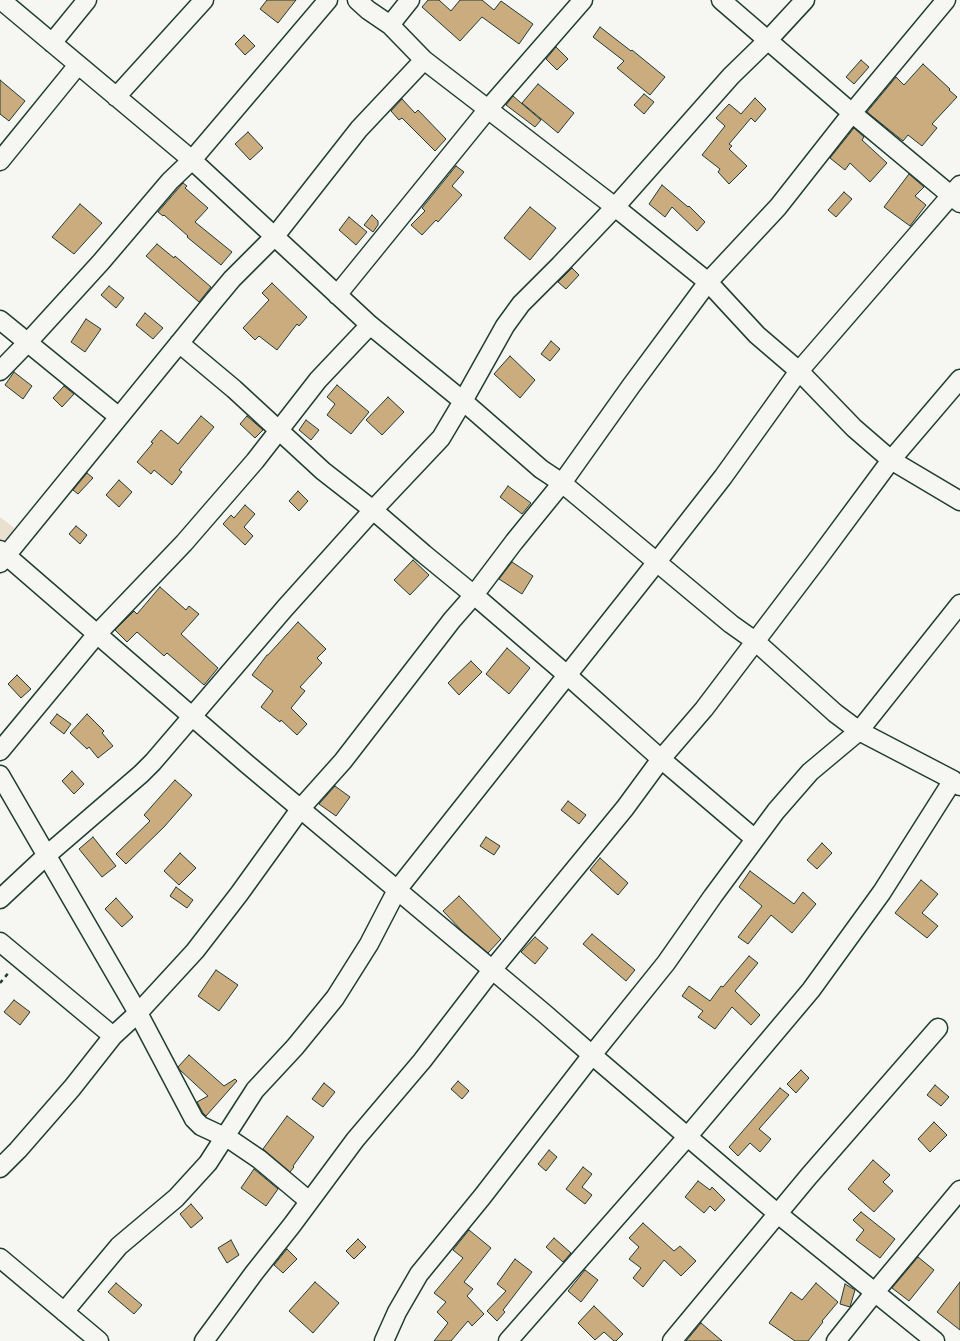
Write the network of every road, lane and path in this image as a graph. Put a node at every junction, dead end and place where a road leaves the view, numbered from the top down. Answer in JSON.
{"nodes":[{"id":1,"x":1,"y":0,"type":"edge"},
{"id":2,"x":87,"y":0,"type":"edge"},
{"id":3,"x":204,"y":0,"type":"edge"},
{"id":4,"x":328,"y":0,"type":"edge"},
{"id":5,"x":356,"y":0,"type":"edge"},
{"id":6,"x":410,"y":0,"type":"edge"},
{"id":7,"x":582,"y":0,"type":"edge"},
{"id":8,"x":721,"y":0,"type":"edge"},
{"id":9,"x":805,"y":0,"type":"edge"},
{"id":10,"x":946,"y":0,"type":"edge"},
{"id":11,"x":390,"y":25,"type":"junction"},
{"id":12,"x":768,"y":40,"type":"junction"},
{"id":13,"x":52,"y":43,"type":"junction"},
{"id":14,"x":424,"y":60,"type":"junction"},
{"id":15,"x":78,"y":65,"type":"junction"},
{"id":16,"x":116,"y":97,"type":"junction"},
{"id":17,"x":488,"y":109,"type":"junction"},
{"id":18,"x":852,"y":113,"type":"junction"},
{"id":19,"x":192,"y":160,"type":"junction"},
{"id":20,"x":0,"y":161,"type":"edge"},
{"id":21,"x":957,"y":195,"type":"edge"},
{"id":22,"x":615,"y":207,"type":"junction"},
{"id":23,"x":274,"y":236,"type":"junction"},
{"id":24,"x":708,"y":282,"type":"junction"},
{"id":25,"x":337,"y":295,"type":"junction"},
{"id":26,"x":0,"y":320,"type":"edge"},
{"id":27,"x":370,"y":325,"type":"junction"},
{"id":28,"x":28,"y":342,"type":"junction"},
{"id":29,"x":179,"y":343,"type":"junction"},
{"id":30,"x":0,"y":371,"type":"edge"},
{"id":31,"x":800,"y":371,"type":"junction"},
{"id":32,"x":960,"y":379,"type":"edge"},
{"id":33,"x":463,"y":401,"type":"junction"},
{"id":34,"x":119,"y":417,"type":"junction"},
{"id":35,"x":279,"y":431,"type":"junction"},
{"id":36,"x":891,"y":460,"type":"junction"},
{"id":37,"x":562,"y":484,"type":"junction"},
{"id":38,"x":960,"y":501,"type":"edge"},
{"id":39,"x":373,"y":510,"type":"junction"},
{"id":40,"x":2,"y":556,"type":"edge"},
{"id":41,"x":656,"y":563,"type":"junction"},
{"id":42,"x":474,"y":595,"type":"junction"},
{"id":43,"x":960,"y":604,"type":"edge"},
{"id":44,"x":97,"y":634,"type":"junction"},
{"id":45,"x":755,"y":641,"type":"junction"},
{"id":46,"x":567,"y":674,"type":"junction"},
{"id":47,"x":192,"y":715,"type":"junction"},
{"id":48,"x":859,"y":731,"type":"junction"},
{"id":49,"x":0,"y":752,"type":"edge"},
{"id":50,"x":661,"y":760,"type":"junction"},
{"id":51,"x":0,"y":775,"type":"edge"},
{"id":52,"x":957,"y":783,"type":"edge"},
{"id":53,"x":301,"y":808,"type":"junction"},
{"id":54,"x":755,"y":839,"type":"junction"},
{"id":55,"x":47,"y":855,"type":"junction"},
{"id":56,"x":397,"y":890,"type":"junction"},
{"id":57,"x":0,"y":899,"type":"edge"},
{"id":58,"x":0,"y":942,"type":"edge"},
{"id":59,"x":492,"y":970,"type":"junction"},
{"id":60,"x":138,"y":1013,"type":"junction"},
{"id":61,"x":938,"y":1028,"type":"dead end"},
{"id":62,"x":113,"y":1036,"type":"junction"},
{"id":63,"x":592,"y":1055,"type":"junction"},
{"id":64,"x":688,"y":1136,"type":"junction"},
{"id":65,"x":225,"y":1137,"type":"junction"},
{"id":66,"x":0,"y":1168,"type":"edge"},
{"id":67,"x":960,"y":1190,"type":"edge"},
{"id":68,"x":309,"y":1201,"type":"junction"},
{"id":69,"x":778,"y":1214,"type":"junction"},
{"id":70,"x":0,"y":1258,"type":"edge"},
{"id":71,"x":875,"y":1292,"type":"junction"},
{"id":72,"x":64,"y":1312,"type":"junction"},
{"id":73,"x":99,"y":1341,"type":"edge"},
{"id":74,"x":204,"y":1341,"type":"edge"},
{"id":75,"x":384,"y":1341,"type":"edge"},
{"id":76,"x":508,"y":1341,"type":"edge"},
{"id":77,"x":672,"y":1341,"type":"edge"},
{"id":78,"x":836,"y":1341,"type":"edge"},
{"id":79,"x":935,"y":1341,"type":"edge"}],
"edges":[{"from":1,"to":13,"type":"street"},
{"from":2,"to":13,"type":"street"},
{"from":3,"to":16,"type":"street"},
{"from":4,"to":19,"type":"street"},
{"from":5,"to":11,"type":"street"},
{"from":6,"to":11,"type":"street"},
{"from":7,"to":17,"type":"street"},
{"from":8,"to":12,"type":"street"},
{"from":9,"to":12,"type":"street"},
{"from":10,"to":18,"type":"street"},
{"from":11,"to":14,"type":"street"},
{"from":12,"to":18,"type":"street"},
{"from":12,"to":22,"type":"street"},
{"from":13,"to":15,"type":"street"},
{"from":14,"to":17,"type":"street"},
{"from":14,"to":23,"type":"street"},
{"from":15,"to":16,"type":"street"},
{"from":15,"to":20,"type":"street"},
{"from":16,"to":19,"type":"street"},
{"from":17,"to":22,"type":"street"},
{"from":17,"to":25,"type":"street"},
{"from":18,"to":21,"type":"street"},
{"from":18,"to":24,"type":"street"},
{"from":19,"to":23,"type":"street"},
{"from":19,"to":28,"type":"street"},
{"from":21,"to":31,"type":"street"},
{"from":22,"to":24,"type":"street"},
{"from":22,"to":33,"type":"street"},
{"from":23,"to":25,"type":"street"},
{"from":23,"to":29,"type":"street"},
{"from":24,"to":31,"type":"street"},
{"from":24,"to":37,"type":"street"},
{"from":25,"to":27,"type":"street"},
{"from":26,"to":28,"type":"street"},
{"from":27,"to":33,"type":"street"},
{"from":27,"to":35,"type":"street"},
{"from":28,"to":30,"type":"street"},
{"from":28,"to":34,"type":"street"},
{"from":29,"to":34,"type":"street"},
{"from":29,"to":35,"type":"street"},
{"from":31,"to":36,"type":"street"},
{"from":31,"to":41,"type":"street"},
{"from":32,"to":36,"type":"street"},
{"from":33,"to":37,"type":"street"},
{"from":33,"to":39,"type":"street"},
{"from":34,"to":40,"type":"street"},
{"from":35,"to":39,"type":"street"},
{"from":35,"to":44,"type":"street"},
{"from":36,"to":38,"type":"street"},
{"from":36,"to":45,"type":"street"},
{"from":37,"to":41,"type":"street"},
{"from":37,"to":42,"type":"street"},
{"from":39,"to":42,"type":"street"},
{"from":39,"to":47,"type":"street"},
{"from":40,"to":44,"type":"street"},
{"from":41,"to":45,"type":"street"},
{"from":41,"to":46,"type":"street"},
{"from":42,"to":46,"type":"street"},
{"from":42,"to":53,"type":"street"},
{"from":43,"to":48,"type":"street"},
{"from":44,"to":47,"type":"street"},
{"from":44,"to":49,"type":"street"},
{"from":45,"to":48,"type":"street"},
{"from":45,"to":50,"type":"street"},
{"from":46,"to":50,"type":"street"},
{"from":46,"to":56,"type":"street"},
{"from":47,"to":53,"type":"street"},
{"from":47,"to":55,"type":"street"},
{"from":48,"to":52,"type":"street"},
{"from":48,"to":54,"type":"street"},
{"from":50,"to":54,"type":"street"},
{"from":50,"to":59,"type":"street"},
{"from":51,"to":55,"type":"street"},
{"from":52,"to":64,"type":"street"},
{"from":53,"to":56,"type":"street"},
{"from":53,"to":60,"type":"street"},
{"from":54,"to":63,"type":"street"},
{"from":55,"to":57,"type":"street"},
{"from":55,"to":60,"type":"street"},
{"from":56,"to":59,"type":"street"},
{"from":56,"to":65,"type":"street"},
{"from":58,"to":62,"type":"street"},
{"from":59,"to":63,"type":"street"},
{"from":59,"to":68,"type":"street"},
{"from":60,"to":62,"type":"street"},
{"from":60,"to":65,"type":"street"},
{"from":61,"to":69,"type":"street"},
{"from":62,"to":66,"type":"street"},
{"from":63,"to":64,"type":"street"},
{"from":63,"to":75,"type":"street"},
{"from":64,"to":69,"type":"street"},
{"from":64,"to":76,"type":"street"},
{"from":65,"to":68,"type":"street"},
{"from":65,"to":72,"type":"street"},
{"from":67,"to":71,"type":"street"},
{"from":68,"to":74,"type":"street"},
{"from":69,"to":71,"type":"street"},
{"from":69,"to":77,"type":"street"},
{"from":70,"to":72,"type":"street"},
{"from":71,"to":78,"type":"street"},
{"from":71,"to":79,"type":"street"},
{"from":72,"to":73,"type":"street"}]}
